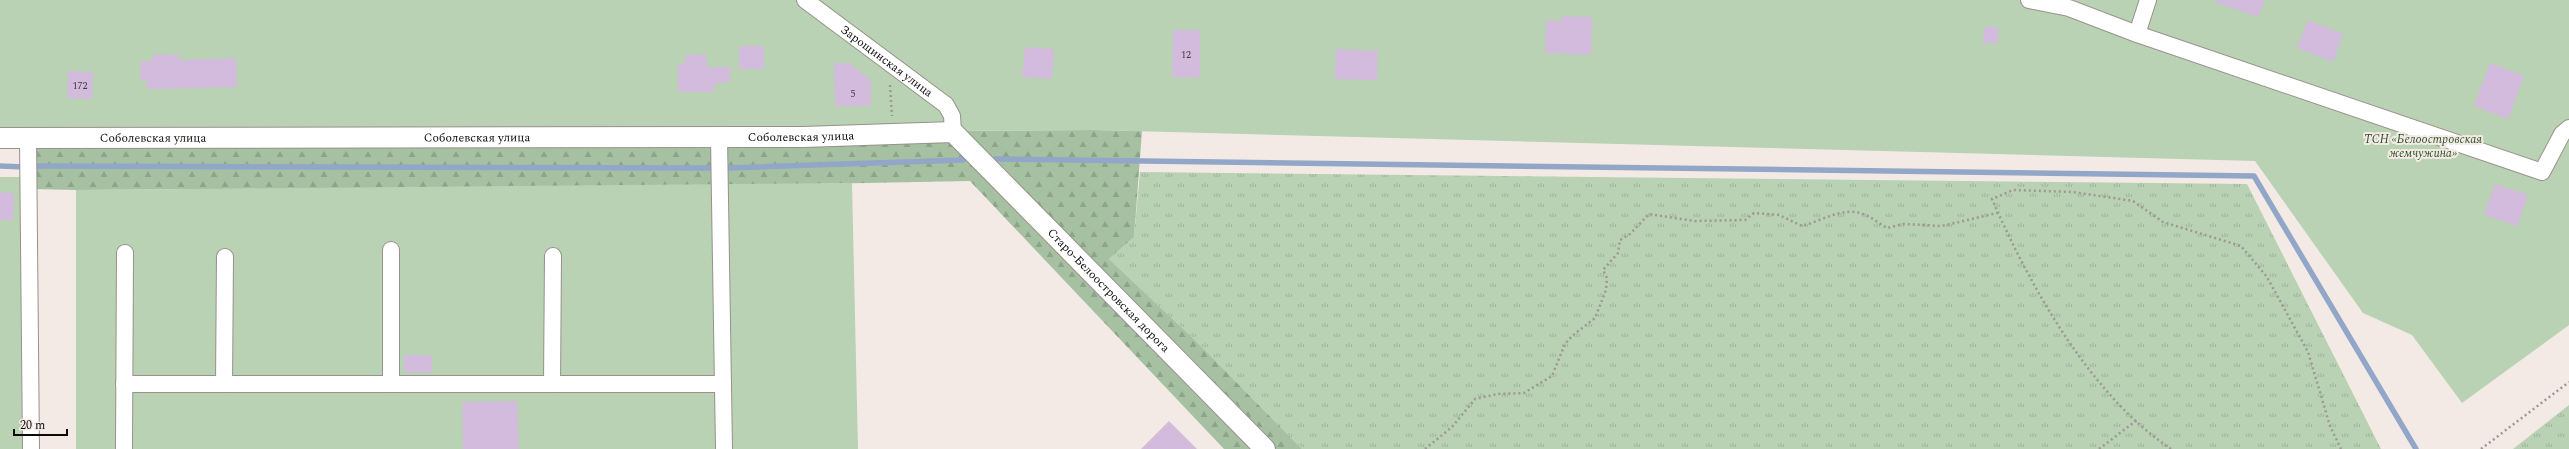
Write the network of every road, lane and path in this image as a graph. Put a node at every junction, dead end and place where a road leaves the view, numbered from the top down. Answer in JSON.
{"nodes":[{"id":1,"x":805,"y":0,"type":"edge"},
{"id":2,"x":2029,"y":0,"type":"edge"},
{"id":3,"x":2148,"y":0,"type":"edge"},
{"id":4,"x":2137,"y":34,"type":"junction"},
{"id":5,"x":890,"y":81,"type":"dead end"},
{"id":6,"x":2569,"y":128,"type":"edge"},
{"id":7,"x":954,"y":132,"type":"junction"},
{"id":8,"x":892,"y":134,"type":"junction"},
{"id":9,"x":719,"y":137,"type":"junction"},
{"id":10,"x":0,"y":138,"type":"edge"},
{"id":11,"x":28,"y":138,"type":"junction"},
{"id":12,"x":1998,"y":213,"type":"junction"},
{"id":13,"x":391,"y":250,"type":"dead end"},
{"id":14,"x":125,"y":253,"type":"dead end"},
{"id":15,"x":553,"y":256,"type":"dead end"},
{"id":16,"x":225,"y":257,"type":"dead end"},
{"id":17,"x":2569,"y":382,"type":"edge"},
{"id":18,"x":124,"y":384,"type":"junction"},
{"id":19,"x":224,"y":384,"type":"junction"},
{"id":20,"x":391,"y":384,"type":"junction"},
{"id":21,"x":552,"y":384,"type":"junction"},
{"id":22,"x":723,"y":384,"type":"junction"},
{"id":23,"x":2137,"y":420,"type":"junction"},
{"id":24,"x":31,"y":449,"type":"edge"},
{"id":25,"x":124,"y":449,"type":"edge"},
{"id":26,"x":724,"y":449,"type":"edge"},
{"id":27,"x":1265,"y":449,"type":"edge"},
{"id":28,"x":1425,"y":449,"type":"edge"},
{"id":29,"x":2099,"y":449,"type":"edge"},
{"id":30,"x":2171,"y":449,"type":"edge"},
{"id":31,"x":2341,"y":449,"type":"edge"},
{"id":32,"x":2481,"y":449,"type":"edge"}],
"edges":[{"from":1,"to":7,"type":"street","name":"Зарощинская улица"},
{"from":2,"to":4,"type":"street"},
{"from":3,"to":4,"type":"street"},
{"from":4,"to":6,"type":"street"},
{"from":5,"to":8,"type":"path"},
{"from":7,"to":8,"type":"street","name":"Соболевская улица"},
{"from":7,"to":27,"type":"street","name":"Старо-Белоостровская дорога"},
{"from":8,"to":9,"type":"street","name":"Соболевская улица"},
{"from":9,"to":11,"type":"street","name":"Соболевская улица"},
{"from":9,"to":22,"type":"street"},
{"from":10,"to":11,"type":"street","name":"Соболевская улица"},
{"from":11,"to":24,"type":"street"},
{"from":12,"to":23,"type":"path"},
{"from":12,"to":28,"type":"path"},
{"from":12,"to":31,"type":"path"},
{"from":13,"to":20,"type":"street"},
{"from":14,"to":18,"type":"street"},
{"from":15,"to":21,"type":"street"},
{"from":16,"to":19,"type":"street"},
{"from":17,"to":32,"type":"path"},
{"from":18,"to":19,"type":"street"},
{"from":18,"to":25,"type":"street"},
{"from":19,"to":20,"type":"street"},
{"from":20,"to":21,"type":"street"},
{"from":21,"to":22,"type":"street"},
{"from":22,"to":26,"type":"street"},
{"from":23,"to":29,"type":"path"},
{"from":23,"to":30,"type":"path"}]}
